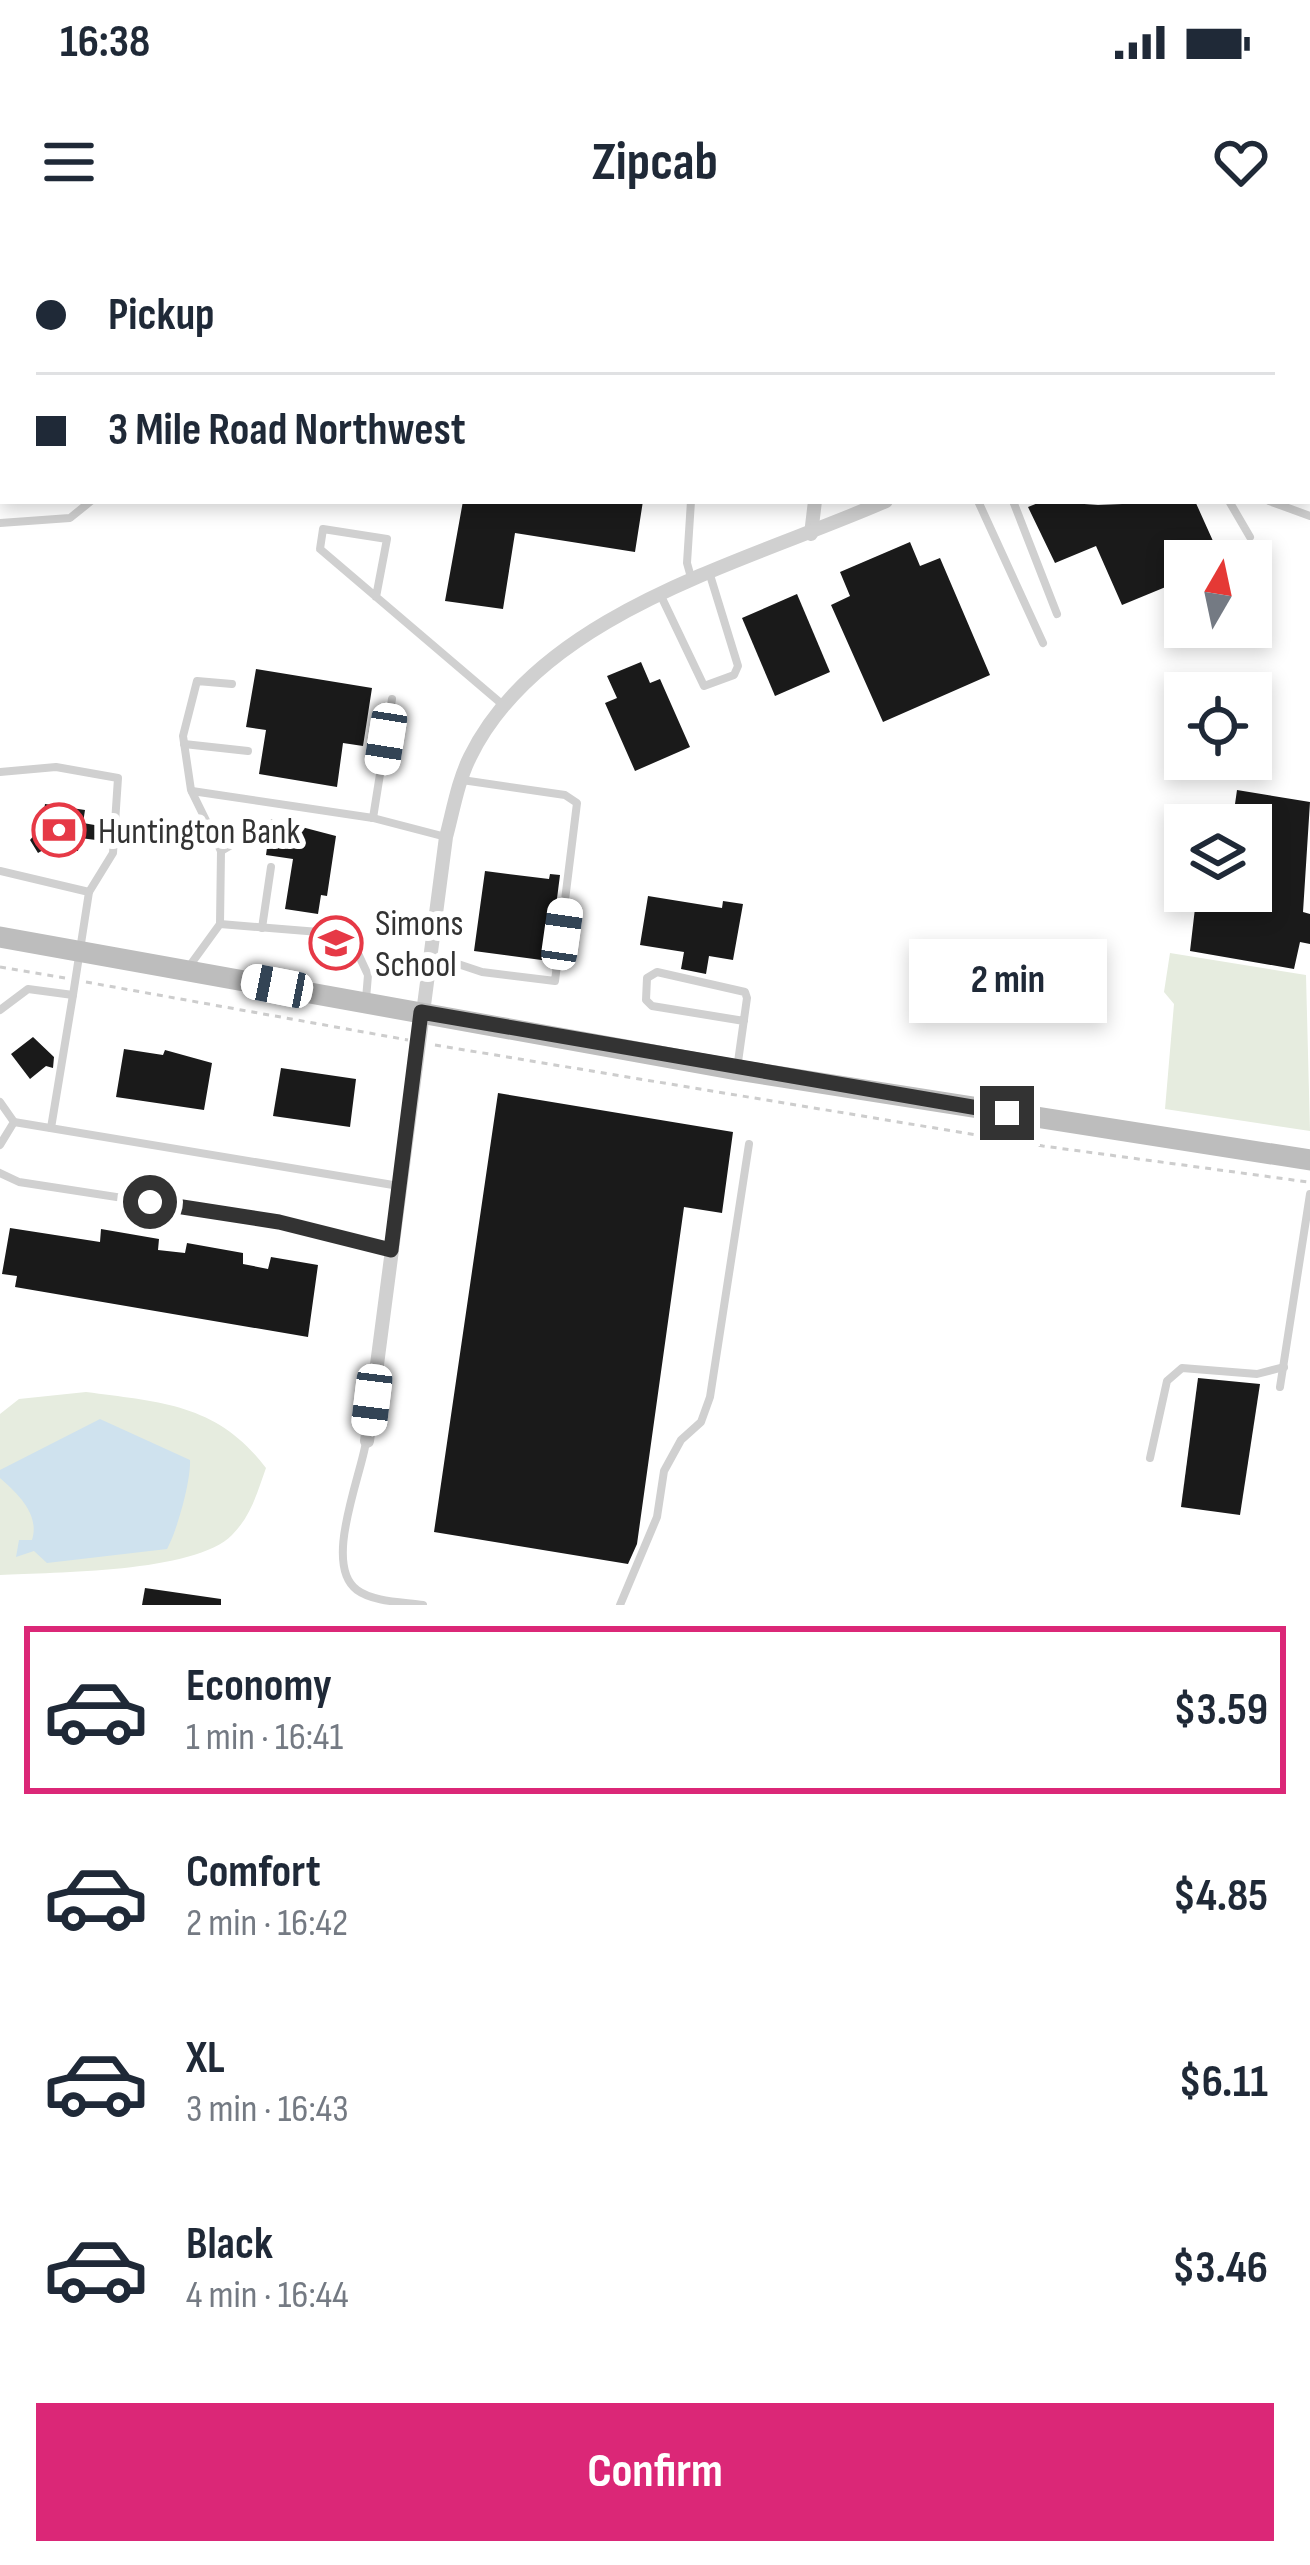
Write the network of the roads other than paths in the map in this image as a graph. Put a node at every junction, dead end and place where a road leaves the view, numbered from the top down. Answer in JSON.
{"nodes":[{"id":1,"x":88,"y":504,"type":"edge"},
{"id":2,"x":691,"y":504,"type":"edge"},
{"id":3,"x":815,"y":504,"type":"edge"},
{"id":4,"x":879,"y":504,"type":"edge"},
{"id":5,"x":979,"y":504,"type":"edge"},
{"id":6,"x":1014,"y":504,"type":"edge"},
{"id":7,"x":1231,"y":504,"type":"edge"},
{"id":8,"x":1277,"y":504,"type":"edge"},
{"id":9,"x":1310,"y":516,"type":"edge"},
{"id":10,"x":0,"y":523,"type":"edge"},
{"id":11,"x":811,"y":534,"type":"junction"},
{"id":12,"x":1250,"y":537,"type":"dead end"},
{"id":13,"x":710,"y":575,"type":"junction"},
{"id":14,"x":693,"y":583,"type":"junction"},
{"id":15,"x":661,"y":596,"type":"junction"},
{"id":16,"x":376,"y":597,"type":"junction"},
{"id":17,"x":1057,"y":614,"type":"dead end"},
{"id":18,"x":1043,"y":643,"type":"dead end"},
{"id":19,"x":232,"y":684,"type":"dead end"},
{"id":20,"x":392,"y":699,"type":"dead end"},
{"id":21,"x":504,"y":706,"type":"junction"},
{"id":22,"x":184,"y":744,"type":"junction"},
{"id":23,"x":248,"y":751,"type":"dead end"},
{"id":24,"x":0,"y":772,"type":"edge"},
{"id":25,"x":462,"y":780,"type":"junction"},
{"id":26,"x":191,"y":790,"type":"junction"},
{"id":27,"x":373,"y":818,"type":"junction"},
{"id":28,"x":446,"y":836,"type":"junction"},
{"id":29,"x":262,"y":842,"type":"dead end"},
{"id":30,"x":221,"y":850,"type":"junction"},
{"id":31,"x":272,"y":867,"type":"dead end"},
{"id":32,"x":0,"y":872,"type":"edge"},
{"id":33,"x":89,"y":892,"type":"junction"},
{"id":34,"x":220,"y":924,"type":"junction"},
{"id":35,"x":262,"y":928,"type":"junction"},
{"id":36,"x":0,"y":937,"type":"edge"},
{"id":37,"x":80,"y":951,"type":"junction"},
{"id":38,"x":429,"y":954,"type":"junction"},
{"id":39,"x":187,"y":969,"type":"junction"},
{"id":40,"x":73,"y":995,"type":"junction"},
{"id":41,"x":366,"y":1002,"type":"junction"},
{"id":42,"x":0,"y":1010,"type":"edge"},
{"id":43,"x":421,"y":1012,"type":"junction"},
{"id":44,"x":744,"y":1021,"type":"junction"},
{"id":45,"x":737,"y":1070,"type":"junction"},
{"id":46,"x":0,"y":1102,"type":"edge"},
{"id":47,"x":14,"y":1122,"type":"junction"},
{"id":48,"x":51,"y":1128,"type":"junction"},
{"id":49,"x":749,"y":1144,"type":"dead end"},
{"id":50,"x":0,"y":1145,"type":"edge"},
{"id":51,"x":1310,"y":1160,"type":"edge"},
{"id":52,"x":0,"y":1173,"type":"edge"},
{"id":53,"x":399,"y":1186,"type":"junction"},
{"id":54,"x":1310,"y":1194,"type":"edge"},
{"id":55,"x":391,"y":1250,"type":"junction"},
{"id":56,"x":1284,"y":1366,"type":"junction"},
{"id":57,"x":1280,"y":1387,"type":"dead end"},
{"id":58,"x":367,"y":1441,"type":"joint"},
{"id":59,"x":1150,"y":1458,"type":"dead end"},
{"id":60,"x":423,"y":1605,"type":"edge"},
{"id":61,"x":620,"y":1605,"type":"edge"}],
"edges":[{"from":1,"to":10,"type":"lane"},
{"from":2,"to":14,"type":"lane"},
{"from":3,"to":11,"type":"street"},
{"from":4,"to":11,"type":"street"},
{"from":5,"to":18,"type":"lane"},
{"from":6,"to":17,"type":"lane"},
{"from":7,"to":12,"type":"lane"},
{"from":8,"to":9,"type":"lane"},
{"from":11,"to":13,"type":"street"},
{"from":13,"to":14,"type":"street"},
{"from":13,"to":15,"type":"lane"},
{"from":14,"to":15,"type":"street"},
{"from":15,"to":21,"type":"street"},
{"from":16,"to":16,"type":"lane"},
{"from":16,"to":21,"type":"lane"},
{"from":19,"to":22,"type":"lane"},
{"from":20,"to":27,"type":"lane"},
{"from":21,"to":25,"type":"street"},
{"from":22,"to":23,"type":"lane"},
{"from":22,"to":26,"type":"lane"},
{"from":24,"to":33,"type":"lane"},
{"from":25,"to":28,"type":"street"},
{"from":25,"to":38,"type":"lane"},
{"from":26,"to":27,"type":"lane"},
{"from":26,"to":30,"type":"lane"},
{"from":27,"to":28,"type":"lane"},
{"from":28,"to":38,"type":"street"},
{"from":29,"to":30,"type":"lane"},
{"from":30,"to":34,"type":"lane"},
{"from":31,"to":35,"type":"lane"},
{"from":32,"to":33,"type":"lane"},
{"from":33,"to":37,"type":"lane"},
{"from":34,"to":35,"type":"lane"},
{"from":34,"to":39,"type":"lane"},
{"from":35,"to":41,"type":"lane"},
{"from":36,"to":37,"type":"main road"},
{"from":37,"to":39,"type":"main road"},
{"from":37,"to":40,"type":"lane"},
{"from":38,"to":43,"type":"street"},
{"from":39,"to":41,"type":"main road"},
{"from":40,"to":42,"type":"lane"},
{"from":40,"to":48,"type":"lane"},
{"from":41,"to":43,"type":"main road"},
{"from":43,"to":45,"type":"main road"},
{"from":43,"to":53,"type":"street"},
{"from":44,"to":44,"type":"lane"},
{"from":44,"to":45,"type":"lane"},
{"from":45,"to":51,"type":"main road"},
{"from":46,"to":47,"type":"lane"},
{"from":47,"to":48,"type":"lane"},
{"from":47,"to":50,"type":"lane"},
{"from":48,"to":53,"type":"lane"},
{"from":49,"to":61,"type":"lane"},
{"from":52,"to":55,"type":"lane"},
{"from":53,"to":55,"type":"street"},
{"from":54,"to":56,"type":"lane"},
{"from":55,"to":58,"type":"street"},
{"from":56,"to":57,"type":"lane"},
{"from":56,"to":59,"type":"lane"},
{"from":58,"to":60,"type":"lane"}]}
